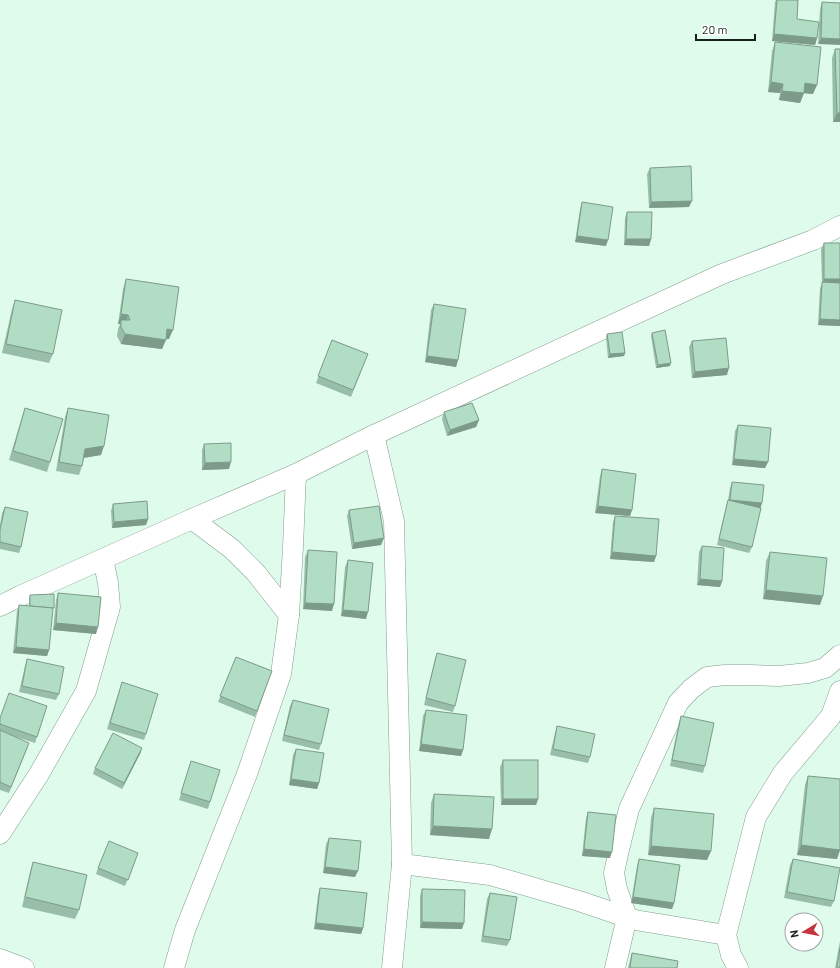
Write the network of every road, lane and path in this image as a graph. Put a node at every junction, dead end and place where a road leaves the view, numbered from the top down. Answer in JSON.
{"nodes":[{"id":1,"x":840,"y":226,"type":"edge"},
{"id":2,"x":374,"y":435,"type":"junction"},
{"id":3,"x":296,"y":474,"type":"junction"},
{"id":4,"x":192,"y":519,"type":"junction"},
{"id":5,"x":103,"y":559,"type":"junction"},
{"id":6,"x":0,"y":606,"type":"edge"},
{"id":7,"x":289,"y":615,"type":"junction"},
{"id":8,"x":840,"y":655,"type":"edge"},
{"id":9,"x":840,"y":691,"type":"edge"},
{"id":10,"x":0,"y":834,"type":"edge"},
{"id":11,"x":402,"y":864,"type":"junction"},
{"id":12,"x":627,"y":917,"type":"junction"},
{"id":13,"x":726,"y":935,"type":"junction"},
{"id":14,"x":0,"y":959,"type":"edge"},
{"id":15,"x":24,"y":968,"type":"edge"},
{"id":16,"x":174,"y":968,"type":"edge"},
{"id":17,"x":392,"y":968,"type":"edge"},
{"id":18,"x":615,"y":968,"type":"edge"},
{"id":19,"x":738,"y":968,"type":"edge"}],
"edges":[{"from":1,"to":2,"type":"street"},
{"from":2,"to":3,"type":"street"},
{"from":2,"to":11,"type":"street"},
{"from":3,"to":4,"type":"street"},
{"from":3,"to":7,"type":"street"},
{"from":4,"to":5,"type":"street"},
{"from":4,"to":7,"type":"street"},
{"from":5,"to":6,"type":"street"},
{"from":5,"to":10,"type":"street"},
{"from":7,"to":16,"type":"street"},
{"from":8,"to":12,"type":"street"},
{"from":9,"to":13,"type":"street"},
{"from":11,"to":12,"type":"street"},
{"from":11,"to":17,"type":"street"},
{"from":12,"to":13,"type":"street"},
{"from":12,"to":18,"type":"street"},
{"from":13,"to":19,"type":"street"},
{"from":14,"to":15,"type":"street"}]}
